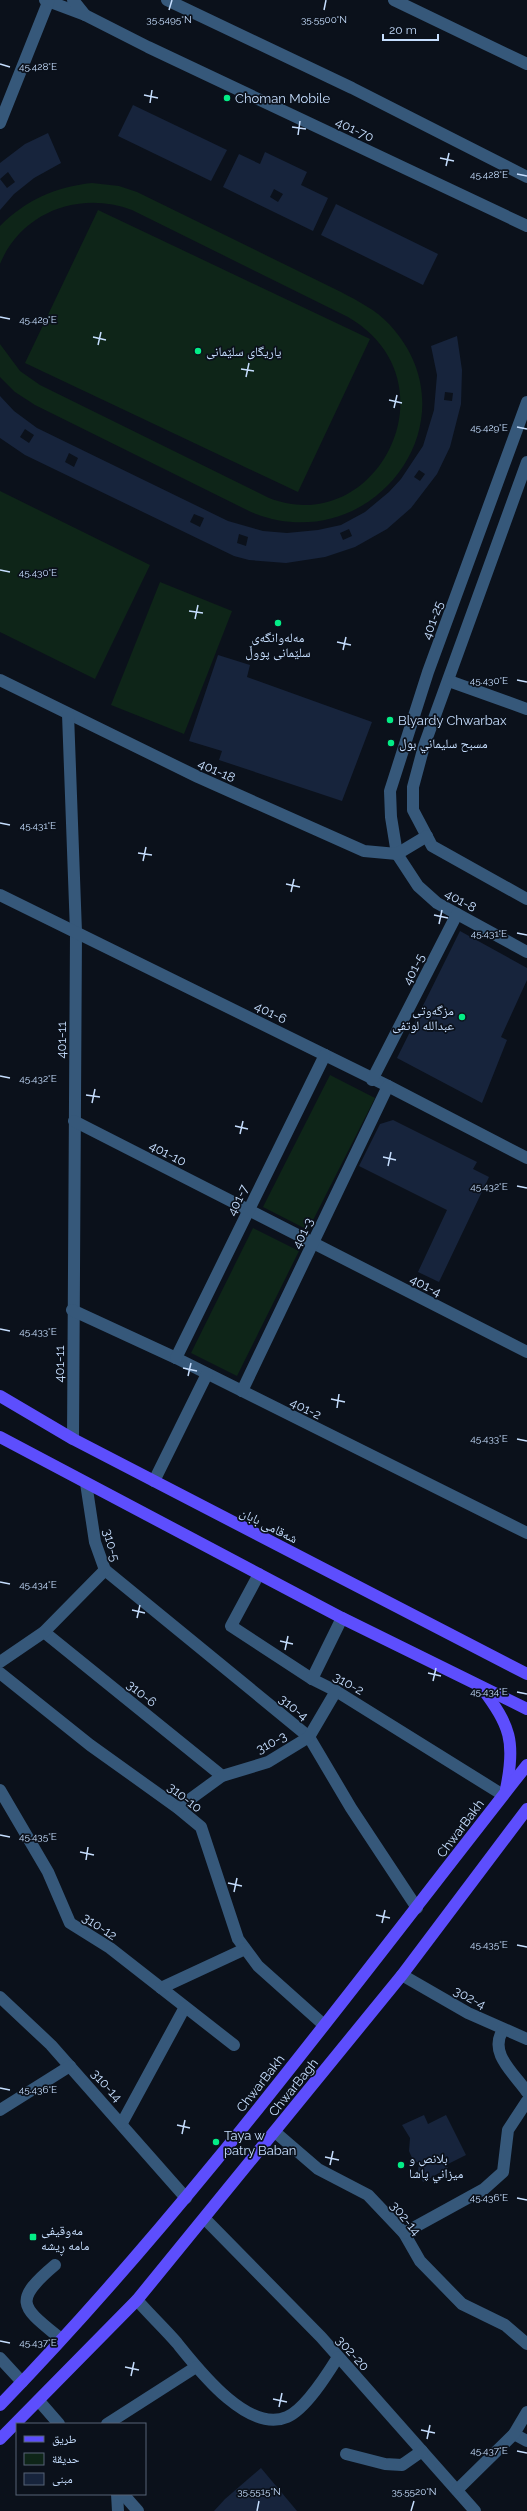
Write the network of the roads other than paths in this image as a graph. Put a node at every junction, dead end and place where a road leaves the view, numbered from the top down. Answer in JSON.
{"nodes":[{"id":1,"x":73,"y":0,"type":"edge"},
{"id":2,"x":167,"y":0,"type":"edge"},
{"id":3,"x":394,"y":0,"type":"edge"},
{"id":4,"x":47,"y":1,"type":"edge"},
{"id":5,"x":84,"y":15,"type":"junction"},
{"id":6,"x":527,"y":64,"type":"edge"},
{"id":7,"x":0,"y":123,"type":"edge"},
{"id":8,"x":527,"y":177,"type":"edge"},
{"id":9,"x":527,"y":226,"type":"edge"},
{"id":10,"x":527,"y":402,"type":"edge"},
{"id":11,"x":527,"y":462,"type":"edge"},
{"id":12,"x":0,"y":680,"type":"edge"},
{"id":13,"x":449,"y":681,"type":"junction"},
{"id":14,"x":527,"y":709,"type":"edge"},
{"id":15,"x":68,"y":714,"type":"junction"},
{"id":16,"x":427,"y":836,"type":"junction"},
{"id":17,"x":397,"y":854,"type":"junction"},
{"id":18,"x":0,"y":895,"type":"edge"},
{"id":19,"x":527,"y":899,"type":"edge"},
{"id":20,"x":457,"y":914,"type":"junction"},
{"id":21,"x":76,"y":932,"type":"junction"},
{"id":22,"x":527,"y":952,"type":"edge"},
{"id":23,"x":324,"y":1055,"type":"junction"},
{"id":24,"x":372,"y":1080,"type":"junction"},
{"id":25,"x":388,"y":1086,"type":"junction"},
{"id":26,"x":74,"y":1121,"type":"junction"},
{"id":27,"x":527,"y":1158,"type":"edge"},
{"id":28,"x":248,"y":1211,"type":"junction"},
{"id":29,"x":313,"y":1243,"type":"junction"},
{"id":30,"x":72,"y":1310,"type":"junction"},
{"id":31,"x":527,"y":1352,"type":"edge"},
{"id":32,"x":176,"y":1358,"type":"junction"},
{"id":33,"x":208,"y":1374,"type":"junction"},
{"id":34,"x":242,"y":1391,"type":"junction"},
{"id":35,"x":0,"y":1396,"type":"edge"},
{"id":36,"x":1,"y":1438,"type":"edge"},
{"id":37,"x":73,"y":1439,"type":"junction"},
{"id":38,"x":154,"y":1481,"type":"junction"},
{"id":39,"x":86,"y":1483,"type":"junction"},
{"id":40,"x":527,"y":1533,"type":"edge"},
{"id":41,"x":105,"y":1570,"type":"junction"},
{"id":42,"x":258,"y":1574,"type":"junction"},
{"id":43,"x":342,"y":1618,"type":"junction"},
{"id":44,"x":44,"y":1632,"type":"junction"},
{"id":45,"x":0,"y":1662,"type":"edge"},
{"id":46,"x":0,"y":1673,"type":"edge"},
{"id":47,"x":527,"y":1674,"type":"edge"},
{"id":48,"x":312,"y":1679,"type":"junction"},
{"id":49,"x":480,"y":1685,"type":"junction"},
{"id":50,"x":336,"y":1691,"type":"junction"},
{"id":51,"x":527,"y":1709,"type":"edge"},
{"id":52,"x":309,"y":1737,"type":"junction"},
{"id":53,"x":527,"y":1765,"type":"edge"},
{"id":54,"x":222,"y":1776,"type":"junction"},
{"id":55,"x":0,"y":1790,"type":"edge"},
{"id":56,"x":504,"y":1793,"type":"junction"},
{"id":57,"x":178,"y":1808,"type":"junction"},
{"id":58,"x":527,"y":1809,"type":"edge"},
{"id":59,"x":417,"y":1908,"type":"junction"},
{"id":60,"x":245,"y":1949,"type":"junction"},
{"id":61,"x":402,"y":1975,"type":"junction"},
{"id":62,"x":161,"y":1988,"type":"junction"},
{"id":63,"x":0,"y":1997,"type":"edge"},
{"id":64,"x":185,"y":2007,"type":"junction"},
{"id":65,"x":324,"y":2025,"type":"junction"},
{"id":66,"x":503,"y":2030,"type":"junction"},
{"id":67,"x":527,"y":2040,"type":"edge"},
{"id":68,"x":234,"y":2045,"type":"dead end"},
{"id":69,"x":70,"y":2066,"type":"junction"},
{"id":70,"x":527,"y":2092,"type":"edge"},
{"id":71,"x":527,"y":2101,"type":"edge"},
{"id":72,"x":0,"y":2110,"type":"edge"},
{"id":73,"x":122,"y":2123,"type":"junction"},
{"id":74,"x":275,"y":2132,"type":"junction"},
{"id":75,"x":186,"y":2198,"type":"junction"},
{"id":76,"x":205,"y":2219,"type":"junction"},
{"id":77,"x":404,"y":2233,"type":"junction"},
{"id":78,"x":55,"y":2266,"type":"dead end"},
{"id":79,"x":137,"y":2300,"type":"junction"},
{"id":80,"x":61,"y":2338,"type":"junction"},
{"id":81,"x":527,"y":2344,"type":"edge"},
{"id":82,"x":338,"y":2357,"type":"junction"},
{"id":83,"x":0,"y":2358,"type":"edge"},
{"id":84,"x":196,"y":2367,"type":"junction"},
{"id":85,"x":22,"y":2382,"type":"junction"},
{"id":86,"x":39,"y":2401,"type":"junction"},
{"id":87,"x":0,"y":2405,"type":"edge"},
{"id":88,"x":527,"y":2412,"type":"edge"},
{"id":89,"x":16,"y":2423,"type":"edge"},
{"id":90,"x":16,"y":2423,"type":"edge"},
{"id":91,"x":58,"y":2423,"type":"edge"},
{"id":92,"x":109,"y":2423,"type":"edge"},
{"id":93,"x":514,"y":2434,"type":"junction"},
{"id":94,"x":0,"y":2439,"type":"edge"},
{"id":95,"x":527,"y":2441,"type":"edge"},
{"id":96,"x":422,"y":2451,"type":"junction"},
{"id":97,"x":346,"y":2454,"type":"dead end"},
{"id":98,"x":457,"y":2490,"type":"junction"},
{"id":99,"x":117,"y":2495,"type":"edge"},
{"id":100,"x":123,"y":2495,"type":"edge"},
{"id":101,"x":118,"y":2511,"type":"edge"},
{"id":102,"x":138,"y":2511,"type":"edge"},
{"id":103,"x":475,"y":2511,"type":"edge"}],
"edges":[{"from":1,"to":5,"type":"street"},
{"from":2,"to":8,"type":"street"},
{"from":3,"to":6,"type":"street"},
{"from":4,"to":5,"type":"street","name":"401-70"},
{"from":4,"to":7,"type":"street"},
{"from":5,"to":9,"type":"street","name":"401-70"},
{"from":10,"to":17,"type":"street","name":"401-25"},
{"from":11,"to":13,"type":"street"},
{"from":12,"to":15,"type":"street","name":"401-18"},
{"from":13,"to":14,"type":"street"},
{"from":13,"to":16,"type":"street"},
{"from":15,"to":17,"type":"street","name":"401-18"},
{"from":15,"to":21,"type":"street","name":"401-11"},
{"from":16,"to":17,"type":"street"},
{"from":16,"to":19,"type":"street"},
{"from":17,"to":20,"type":"street","name":"401-8"},
{"from":18,"to":21,"type":"street","name":"401-6"},
{"from":20,"to":22,"type":"street","name":"401-8"},
{"from":20,"to":24,"type":"street","name":"401-5"},
{"from":21,"to":23,"type":"street","name":"401-6"},
{"from":21,"to":26,"type":"street","name":"401-11"},
{"from":23,"to":24,"type":"street","name":"401-6"},
{"from":23,"to":28,"type":"street","name":"401-7"},
{"from":24,"to":25,"type":"street","name":"401-6"},
{"from":25,"to":27,"type":"street","name":"401-6"},
{"from":25,"to":29,"type":"street","name":"401-3"},
{"from":26,"to":28,"type":"street","name":"401-10"},
{"from":26,"to":30,"type":"street","name":"401-11"},
{"from":28,"to":29,"type":"street","name":"401-10"},
{"from":28,"to":32,"type":"street","name":"401-7"},
{"from":29,"to":31,"type":"street","name":"401-4"},
{"from":29,"to":34,"type":"street","name":"401-3"},
{"from":30,"to":32,"type":"street","name":"401-2"},
{"from":30,"to":37,"type":"street","name":"401-11"},
{"from":32,"to":33,"type":"street","name":"401-2"},
{"from":33,"to":34,"type":"street","name":"401-2"},
{"from":33,"to":38,"type":"street"},
{"from":34,"to":40,"type":"street","name":"401-2"},
{"from":35,"to":37,"type":"main road","name":"شەقامی بابان"},
{"from":36,"to":39,"type":"main road"},
{"from":37,"to":38,"type":"main road","name":"شەقامی بابان"},
{"from":38,"to":47,"type":"main road","name":"شەقامی بابان"},
{"from":39,"to":41,"type":"street","name":"310-5"},
{"from":39,"to":42,"type":"main road"},
{"from":41,"to":44,"type":"street","name":"310-5"},
{"from":41,"to":52,"type":"street","name":"310-4"},
{"from":42,"to":43,"type":"main road"},
{"from":42,"to":48,"type":"street","name":"310-2"},
{"from":43,"to":48,"type":"street"},
{"from":43,"to":49,"type":"main road"},
{"from":44,"to":45,"type":"street","name":"310-5"},
{"from":44,"to":54,"type":"street","name":"310-6"},
{"from":46,"to":57,"type":"street","name":"310-10"},
{"from":48,"to":50,"type":"street","name":"310-2"},
{"from":49,"to":51,"type":"main road"},
{"from":49,"to":56,"type":"main road"},
{"from":50,"to":52,"type":"street","name":"310-3"},
{"from":50,"to":56,"type":"street","name":"310-2"},
{"from":52,"to":54,"type":"street","name":"310-3"},
{"from":52,"to":59,"type":"street","name":"310-4"},
{"from":53,"to":56,"type":"main road","name":"ChwarBakh"},
{"from":54,"to":57,"type":"street","name":"310-3"},
{"from":55,"to":62,"type":"street","name":"310-12"},
{"from":56,"to":59,"type":"main road","name":"ChwarBakh"},
{"from":57,"to":60,"type":"street","name":"310-10"},
{"from":58,"to":61,"type":"main road","name":"ChwarBagh"},
{"from":59,"to":65,"type":"main road","name":"ChwarBakh"},
{"from":60,"to":62,"type":"street"},
{"from":60,"to":65,"type":"street","name":"310-10"},
{"from":61,"to":66,"type":"street","name":"302-4"},
{"from":61,"to":74,"type":"main road","name":"ChwarBagh"},
{"from":62,"to":64,"type":"street","name":"310-12"},
{"from":63,"to":69,"type":"street","name":"310-14"},
{"from":64,"to":68,"type":"street","name":"310-12"},
{"from":64,"to":73,"type":"street"},
{"from":65,"to":75,"type":"main road","name":"ChwarBakh"},
{"from":66,"to":67,"type":"street","name":"302-4"},
{"from":66,"to":70,"type":"street"},
{"from":69,"to":72,"type":"street"},
{"from":69,"to":73,"type":"street","name":"310-14"},
{"from":71,"to":77,"type":"street"},
{"from":73,"to":75,"type":"street","name":"310-14"},
{"from":74,"to":76,"type":"main road","name":"ChwarBagh"},
{"from":74,"to":77,"type":"street","name":"302-14"},
{"from":75,"to":80,"type":"main road","name":"ChwarBakh"},
{"from":76,"to":79,"type":"main road","name":"ChwarBagh"},
{"from":76,"to":82,"type":"street","name":"302-20"},
{"from":77,"to":81,"type":"street","name":"302-14"},
{"from":78,"to":80,"type":"street"},
{"from":79,"to":84,"type":"street"},
{"from":79,"to":86,"type":"main road","name":"ChwarBagh"},
{"from":80,"to":85,"type":"main road","name":"ChwarBakh"},
{"from":82,"to":84,"type":"street"},
{"from":82,"to":96,"type":"street","name":"302-20"},
{"from":83,"to":85,"type":"street"},
{"from":84,"to":92,"type":"street"},
{"from":85,"to":87,"type":"main road","name":"ChwarBakh"},
{"from":86,"to":90,"type":"main road","name":"ChwarBagh"},
{"from":86,"to":91,"type":"street"},
{"from":88,"to":93,"type":"street"},
{"from":89,"to":94,"type":"main road","name":"ChwarBagh"},
{"from":93,"to":95,"type":"street"},
{"from":93,"to":98,"type":"street"},
{"from":96,"to":97,"type":"street"},
{"from":96,"to":98,"type":"street","name":"302-20"},
{"from":98,"to":103,"type":"street","name":"302-20"},
{"from":99,"to":101,"type":"street"},
{"from":100,"to":102,"type":"street"}]}
